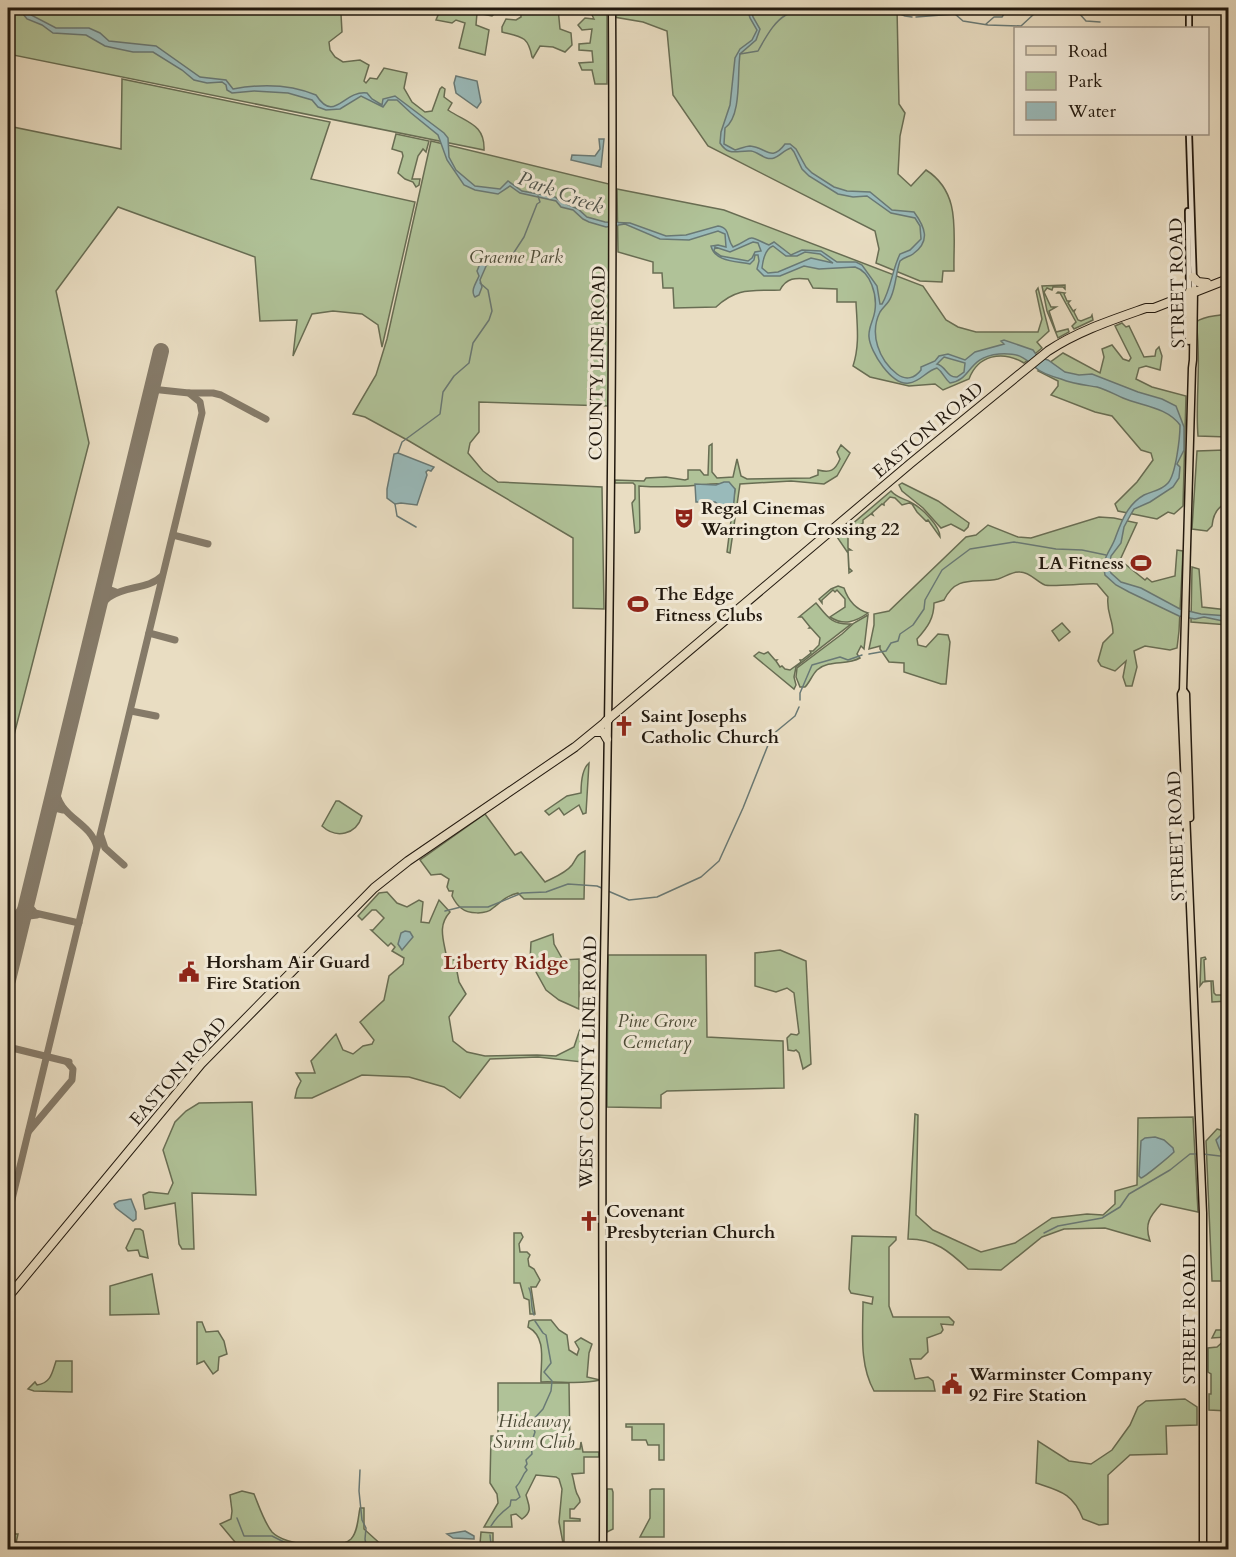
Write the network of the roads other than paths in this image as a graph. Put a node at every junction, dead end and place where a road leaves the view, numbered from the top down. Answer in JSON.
{"nodes":[{"id":1,"x":612,"y":8,"type":"edge"},
{"id":2,"x":1189,"y":8,"type":"edge"},
{"id":3,"x":1189,"y":27,"type":"edge"},
{"id":4,"x":1189,"y":135,"type":"edge"},
{"id":5,"x":1190,"y":197,"type":"junction"},
{"id":6,"x":1228,"y":274,"type":"edge"},
{"id":7,"x":1193,"y":278,"type":"junction"},
{"id":8,"x":1228,"y":279,"type":"edge"},
{"id":9,"x":1196,"y":290,"type":"junction"},
{"id":10,"x":1178,"y":299,"type":"junction"},
{"id":11,"x":1191,"y":305,"type":"junction"},
{"id":12,"x":1146,"y":308,"type":"junction"},
{"id":13,"x":608,"y":720,"type":"junction"},
{"id":14,"x":596,"y":732,"type":"junction"},
{"id":15,"x":607,"y":739,"type":"junction"},
{"id":16,"x":562,"y":755,"type":"junction"},
{"id":17,"x":8,"y":1297,"type":"edge"},
{"id":18,"x":603,"y":1550,"type":"edge"},
{"id":19,"x":1203,"y":1550,"type":"edge"}],
"edges":[{"from":1,"to":13,"type":"main road","name":"COUNTY LINE ROAD"},
{"from":2,"to":3,"type":"main road"},
{"from":4,"to":5,"type":"main road","name":"STREET ROAD"},
{"from":5,"to":7,"type":"main road","name":"STREET ROAD"},
{"from":5,"to":9,"type":"main road","name":"STREET ROAD"},
{"from":6,"to":9,"type":"highway","name":"EASTON ROAD"},
{"from":7,"to":9,"type":"main road","name":"STREET ROAD"},
{"from":7,"to":9,"type":"highway"},
{"from":8,"to":9,"type":"highway","name":"EASTON ROAD"},
{"from":9,"to":10,"type":"highway","name":"EASTON ROAD"},
{"from":9,"to":11,"type":"highway"},
{"from":9,"to":11,"type":"main road","name":"STREET ROAD"},
{"from":9,"to":12,"type":"highway","name":"EASTON ROAD"},
{"from":10,"to":11,"type":"highway"},
{"from":10,"to":12,"type":"highway","name":"EASTON ROAD"},
{"from":11,"to":19,"type":"main road","name":"STREET ROAD"},
{"from":12,"to":13,"type":"highway","name":"EASTON ROAD"},
{"from":13,"to":14,"type":"highway","name":"EASTON ROAD"},
{"from":13,"to":15,"type":"main road","name":"WEST COUNTY LINE ROAD"},
{"from":13,"to":16,"type":"highway","name":"EASTON ROAD"},
{"from":14,"to":15,"type":"highway"},
{"from":14,"to":16,"type":"highway","name":"EASTON ROAD"},
{"from":15,"to":18,"type":"main road","name":"WEST COUNTY LINE ROAD"},
{"from":16,"to":17,"type":"highway","name":"EASTON ROAD"}]}
